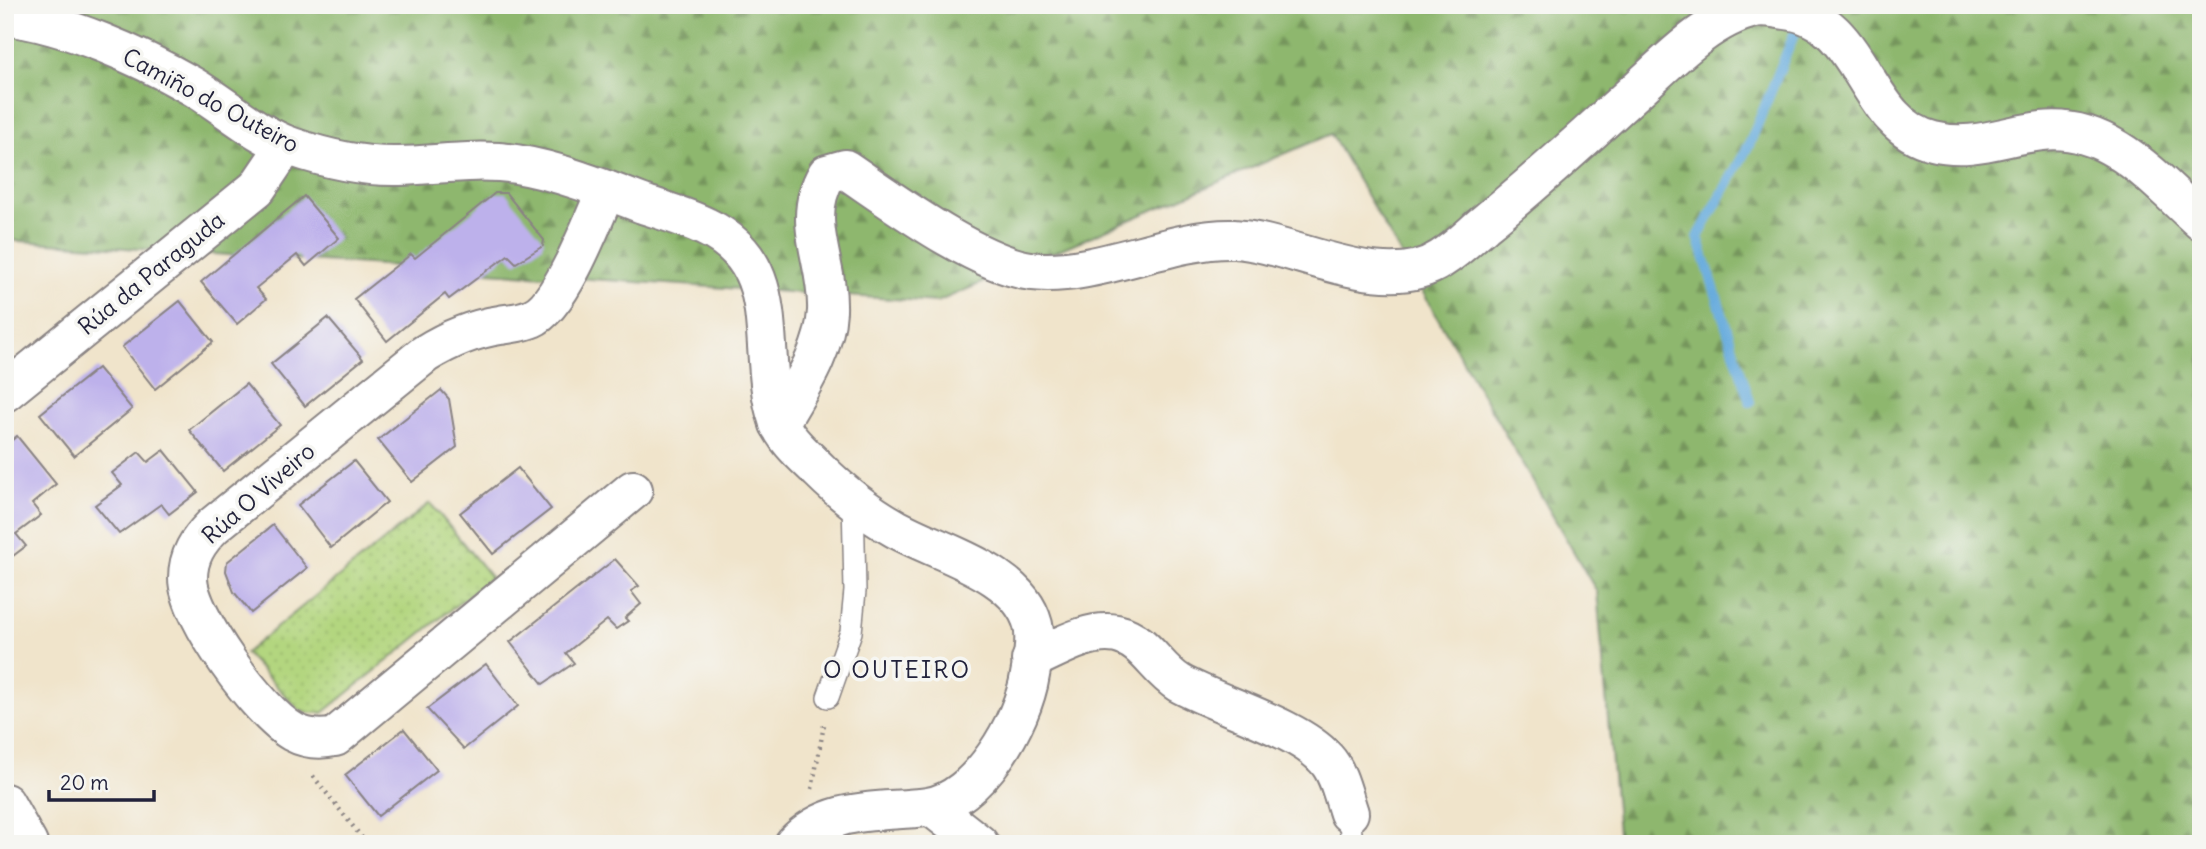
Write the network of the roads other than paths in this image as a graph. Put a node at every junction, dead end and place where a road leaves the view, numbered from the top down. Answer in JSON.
{"nodes":[{"id":1,"x":5,"y":16,"type":"edge"},
{"id":2,"x":286,"y":145,"type":"junction"},
{"id":3,"x":606,"y":190,"type":"junction"},
{"id":4,"x":2201,"y":221,"type":"edge"},
{"id":5,"x":5,"y":392,"type":"edge"},
{"id":6,"x":779,"y":424,"type":"junction"},
{"id":7,"x":633,"y":490,"type":"dead end"},
{"id":8,"x":853,"y":498,"type":"junction"},
{"id":9,"x":1031,"y":660,"type":"junction"},
{"id":10,"x":828,"y":696,"type":"road end"},
{"id":11,"x":5,"y":803,"type":"edge"},
{"id":12,"x":932,"y":807,"type":"junction"},
{"id":13,"x":1350,"y":828,"type":"edge"},
{"id":14,"x":799,"y":839,"type":"edge"},
{"id":15,"x":28,"y":844,"type":"edge"},
{"id":16,"x":979,"y":844,"type":"edge"}],
"edges":[{"from":1,"to":2,"type":"street","name":"Camiño do Outeiro"},
{"from":2,"to":3,"type":"street","name":"Camiño do Outeiro"},
{"from":2,"to":5,"type":"street","name":"Rúa da Paraguda"},
{"from":3,"to":6,"type":"street","name":"Camiño do Outeiro"},
{"from":3,"to":7,"type":"street","name":"Rúa O Viveiro"},
{"from":4,"to":6,"type":"street"},
{"from":6,"to":8,"type":"street","name":"Camiño do Outeiro"},
{"from":8,"to":9,"type":"street","name":"Camiño do Outeiro"},
{"from":8,"to":10,"type":"lane"},
{"from":9,"to":12,"type":"street","name":"Camiño do Outeiro"},
{"from":9,"to":13,"type":"street"},
{"from":11,"to":15,"type":"street"},
{"from":12,"to":14,"type":"street","name":"Camiño do Outeiro"},
{"from":12,"to":16,"type":"street"}]}
